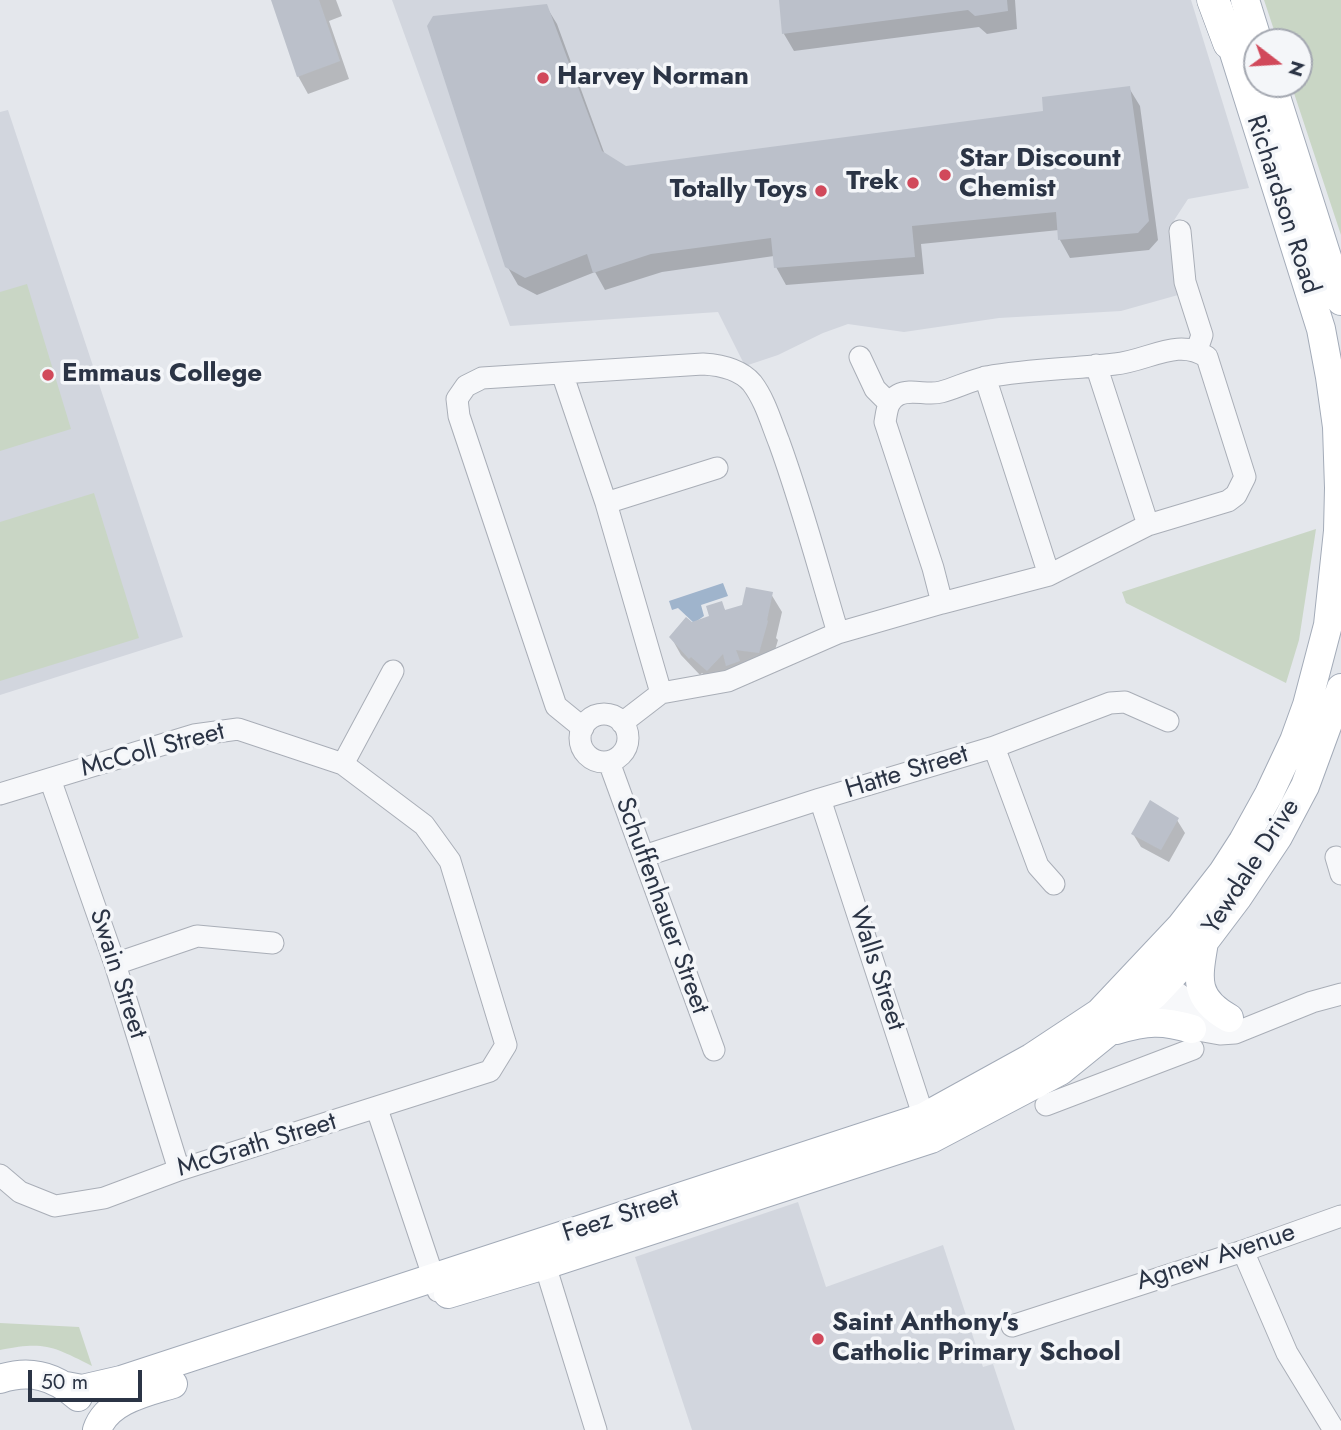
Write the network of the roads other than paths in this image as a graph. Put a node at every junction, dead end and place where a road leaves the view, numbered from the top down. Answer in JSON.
{"nodes":[{"id":1,"x":1216,"y":0,"type":"edge"},
{"id":2,"x":1245,"y":0,"type":"edge"},
{"id":3,"x":1244,"y":28,"type":"edge"},
{"id":4,"x":1243,"y":41,"type":"edge"},
{"id":5,"x":1259,"y":98,"type":"edge"},
{"id":6,"x":1276,"y":98,"type":"edge"},
{"id":7,"x":1180,"y":231,"type":"dead end"},
{"id":8,"x":1341,"y":302,"type":"edge"},
{"id":9,"x":1321,"y":329,"type":"joint"},
{"id":10,"x":1197,"y":350,"type":"junction"},
{"id":11,"x":860,"y":357,"type":"dead end"},
{"id":12,"x":1096,"y":365,"type":"junction"},
{"id":13,"x":562,"y":373,"type":"junction"},
{"id":14,"x":985,"y":377,"type":"junction"},
{"id":15,"x":889,"y":403,"type":"junction"},
{"id":16,"x":717,"y":468,"type":"dead end"},
{"id":17,"x":606,"y":503,"type":"junction"},
{"id":18,"x":1149,"y":525,"type":"junction"},
{"id":19,"x":1049,"y":575,"type":"junction"},
{"id":20,"x":942,"y":603,"type":"junction"},
{"id":21,"x":838,"y":634,"type":"junction"},
{"id":22,"x":393,"y":671,"type":"dead end"},
{"id":23,"x":1341,"y":688,"type":"edge"},
{"id":24,"x":661,"y":693,"type":"junction"},
{"id":25,"x":1168,"y":722,"type":"dead end"},
{"id":26,"x":622,"y":723,"type":"junction"},
{"id":27,"x":583,"y":728,"type":"junction"},
{"id":28,"x":994,"y":747,"type":"junction"},
{"id":29,"x":609,"y":762,"type":"junction"},
{"id":30,"x":343,"y":764,"type":"junction"},
{"id":31,"x":50,"y":779,"type":"junction"},
{"id":32,"x":0,"y":794,"type":"edge"},
{"id":33,"x":820,"y":799,"type":"junction"},
{"id":34,"x":644,"y":856,"type":"junction"},
{"id":35,"x":1054,"y":884,"type":"dead end"},
{"id":36,"x":1204,"y":942,"type":"junction"},
{"id":37,"x":273,"y":943,"type":"dead end"},
{"id":38,"x":116,"y":964,"type":"junction"},
{"id":39,"x":1139,"y":970,"type":"junction"},
{"id":40,"x":1161,"y":988,"type":"junction"},
{"id":41,"x":1341,"y":994,"type":"edge"},
{"id":42,"x":1272,"y":1017,"type":"junction"},
{"id":43,"x":1229,"y":1018,"type":"junction"},
{"id":44,"x":1112,"y":1031,"type":"junction"},
{"id":45,"x":1193,"y":1039,"type":"junction"},
{"id":46,"x":506,"y":1045,"type":"joint"},
{"id":47,"x":714,"y":1050,"type":"dead end"},
{"id":48,"x":1064,"y":1084,"type":"junction"},
{"id":49,"x":1046,"y":1105,"type":"dead end"},
{"id":50,"x":377,"y":1109,"type":"junction"},
{"id":51,"x":928,"y":1128,"type":"junction"},
{"id":52,"x":179,"y":1170,"type":"junction"},
{"id":53,"x":0,"y":1175,"type":"edge"},
{"id":54,"x":1341,"y":1216,"type":"edge"},
{"id":55,"x":1243,"y":1251,"type":"junction"},
{"id":56,"x":545,"y":1265,"type":"junction"},
{"id":57,"x":436,"y":1288,"type":"junction"},
{"id":58,"x":1012,"y":1326,"type":"dead end"},
{"id":59,"x":0,"y":1379,"type":"edge"},
{"id":60,"x":66,"y":1386,"type":"junction"},
{"id":61,"x":96,"y":1430,"type":"edge"},
{"id":62,"x":596,"y":1430,"type":"edge"},
{"id":63,"x":1333,"y":1430,"type":"edge"}],
"edges":[{"from":1,"to":4,"type":"highway"},
{"from":2,"to":3,"type":"main road","name":"Richardson Road"},
{"from":5,"to":9,"type":"main road","name":"Richardson Road"},
{"from":6,"to":8,"type":"main road","name":"Richardson Road"},
{"from":7,"to":10,"type":"street"},
{"from":9,"to":39,"type":"main road","name":"Yewdale Drive"},
{"from":10,"to":12,"type":"street"},
{"from":10,"to":18,"type":"street"},
{"from":11,"to":15,"type":"street"},
{"from":12,"to":14,"type":"street"},
{"from":12,"to":18,"type":"street"},
{"from":13,"to":17,"type":"street"},
{"from":13,"to":21,"type":"street"},
{"from":13,"to":27,"type":"street"},
{"from":14,"to":15,"type":"street"},
{"from":14,"to":19,"type":"street"},
{"from":15,"to":20,"type":"street"},
{"from":16,"to":17,"type":"street"},
{"from":17,"to":24,"type":"street"},
{"from":18,"to":19,"type":"street"},
{"from":19,"to":20,"type":"street"},
{"from":20,"to":21,"type":"street"},
{"from":21,"to":24,"type":"street"},
{"from":22,"to":30,"type":"street"},
{"from":23,"to":36,"type":"main road","name":"Yewdale Drive"},
{"from":24,"to":26,"type":"street"},
{"from":25,"to":28,"type":"street","name":"Hatte Street"},
{"from":26,"to":27,"type":"street"},
{"from":26,"to":29,"type":"street"},
{"from":27,"to":29,"type":"street"},
{"from":28,"to":33,"type":"street","name":"Hatte Street"},
{"from":28,"to":35,"type":"street"},
{"from":29,"to":34,"type":"street","name":"Schuffenhauer Street"},
{"from":30,"to":31,"type":"street","name":"McColl Street"},
{"from":30,"to":46,"type":"street","name":"McColl Street"},
{"from":31,"to":32,"type":"street","name":"McColl Street"},
{"from":31,"to":38,"type":"street","name":"Swain Street"},
{"from":33,"to":34,"type":"street","name":"Hatte Street"},
{"from":33,"to":51,"type":"street","name":"Walls Street"},
{"from":34,"to":47,"type":"street","name":"Schuffenhauer Street"},
{"from":36,"to":40,"type":"main road","name":"Yewdale Drive"},
{"from":36,"to":43,"type":"main road"},
{"from":37,"to":38,"type":"street"},
{"from":38,"to":52,"type":"street","name":"Swain Street"},
{"from":39,"to":40,"type":"street","name":"Feez Street"},
{"from":39,"to":51,"type":"main road","name":"Feez Street"},
{"from":40,"to":43,"type":"street","name":"Feez Street"},
{"from":40,"to":44,"type":"main road","name":"Feez Street"},
{"from":40,"to":45,"type":"street","name":"Feez Street"},
{"from":41,"to":42,"type":"street","name":"Feez Street"},
{"from":42,"to":43,"type":"street","name":"Feez Street"},
{"from":42,"to":45,"type":"street","name":"Feez Street"},
{"from":44,"to":45,"type":"main road"},
{"from":44,"to":48,"type":"main road","name":"Feez Street"},
{"from":45,"to":48,"type":"street","name":"Feez Street"},
{"from":46,"to":50,"type":"street","name":"McGrath Street"},
{"from":48,"to":49,"type":"street","name":"Feez Street"},
{"from":48,"to":51,"type":"main road","name":"Feez Street"},
{"from":50,"to":52,"type":"street","name":"McGrath Street"},
{"from":50,"to":57,"type":"street"},
{"from":51,"to":56,"type":"main road","name":"Feez Street"},
{"from":51,"to":57,"type":"main road","name":"Feez Street"},
{"from":52,"to":53,"type":"street","name":"McGrath Street"},
{"from":54,"to":55,"type":"street","name":"Agnew Avenue"},
{"from":55,"to":58,"type":"street","name":"Agnew Avenue"},
{"from":55,"to":63,"type":"street"},
{"from":56,"to":57,"type":"main road","name":"Feez Street"},
{"from":56,"to":62,"type":"street"},
{"from":57,"to":60,"type":"main road","name":"Feez Street"},
{"from":57,"to":61,"type":"main road","name":"Feez Street"},
{"from":59,"to":60,"type":"main road"},
{"from":60,"to":61,"type":"main road"}]}
